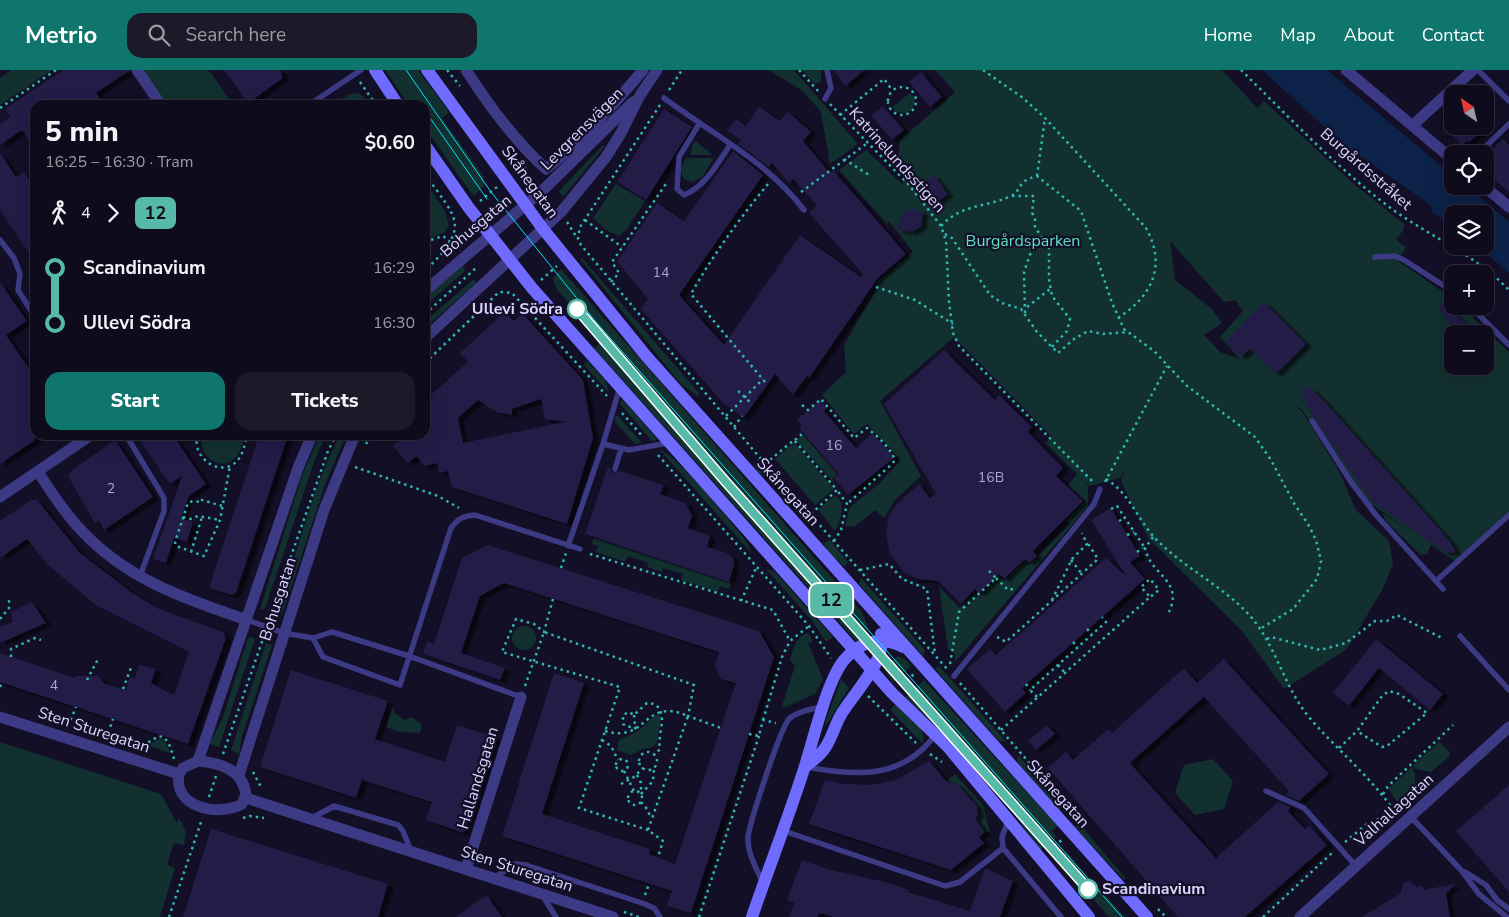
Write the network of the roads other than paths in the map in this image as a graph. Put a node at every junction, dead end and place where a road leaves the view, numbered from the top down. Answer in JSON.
{"nodes":[{"id":1,"x":137,"y":70,"type":"edge"},
{"id":2,"x":374,"y":70,"type":"edge"},
{"id":3,"x":427,"y":70,"type":"edge"},
{"id":4,"x":466,"y":70,"type":"edge"},
{"id":5,"x":643,"y":70,"type":"edge"},
{"id":6,"x":657,"y":70,"type":"edge"},
{"id":7,"x":826,"y":70,"type":"edge"},
{"id":8,"x":1346,"y":70,"type":"edge"},
{"id":9,"x":1473,"y":70,"type":"edge"},
{"id":10,"x":1478,"y":70,"type":"edge"},
{"id":11,"x":358,"y":72,"type":"edge"},
{"id":12,"x":639,"y":96,"type":"junction"},
{"id":13,"x":664,"y":98,"type":"road end"},
{"id":14,"x":826,"y":99,"type":"road end"},
{"id":15,"x":158,"y":100,"type":"edge"},
{"id":16,"x":316,"y":100,"type":"edge"},
{"id":17,"x":395,"y":100,"type":"edge"},
{"id":18,"x":1509,"y":100,"type":"edge"},
{"id":19,"x":698,"y":124,"type":"junction"},
{"id":20,"x":1509,"y":124,"type":"edge"},
{"id":21,"x":1413,"y":125,"type":"junction"},
{"id":22,"x":730,"y":145,"type":"junction"},
{"id":23,"x":1487,"y":145,"type":"edge"},
{"id":24,"x":430,"y":151,"type":"edge"},
{"id":25,"x":1444,"y":152,"type":"edge"},
{"id":26,"x":1494,"y":194,"type":"edge"},
{"id":27,"x":526,"y":205,"type":"junction"},
{"id":28,"x":1509,"y":207,"type":"edge"},
{"id":29,"x":804,"y":210,"type":"dead end"},
{"id":30,"x":543,"y":229,"type":"junction"},
{"id":31,"x":489,"y":235,"type":"junction"},
{"id":32,"x":0,"y":240,"type":"edge"},
{"id":33,"x":1375,"y":257,"type":"dead end"},
{"id":34,"x":509,"y":261,"type":"junction"},
{"id":35,"x":1444,"y":286,"type":"edge"},
{"id":36,"x":430,"y":287,"type":"edge"},
{"id":37,"x":30,"y":309,"type":"edge"},
{"id":38,"x":1479,"y":315,"type":"edge"},
{"id":39,"x":430,"y":333,"type":"edge"},
{"id":40,"x":1509,"y":345,"type":"edge"},
{"id":41,"x":620,"y":387,"type":"junction"},
{"id":42,"x":1312,"y":421,"type":"dead end"},
{"id":43,"x":84,"y":440,"type":"edge"},
{"id":44,"x":129,"y":440,"type":"edge"},
{"id":45,"x":310,"y":440,"type":"edge"},
{"id":46,"x":353,"y":440,"type":"edge"},
{"id":47,"x":670,"y":443,"type":"junction"},
{"id":48,"x":603,"y":444,"type":"junction"},
{"id":49,"x":621,"y":449,"type":"junction"},
{"id":50,"x":616,"y":469,"type":"dead end"},
{"id":51,"x":38,"y":472,"type":"junction"},
{"id":52,"x":1100,"y":489,"type":"road end"},
{"id":53,"x":0,"y":497,"type":"edge"},
{"id":54,"x":1509,"y":515,"type":"edge"},
{"id":55,"x":568,"y":546,"type":"junction"},
{"id":56,"x":580,"y":549,"type":"dead end"},
{"id":57,"x":140,"y":578,"type":"junction"},
{"id":58,"x":1436,"y":581,"type":"junction"},
{"id":59,"x":1443,"y":589,"type":"dead end"},
{"id":60,"x":876,"y":614,"type":"junction"},
{"id":61,"x":246,"y":620,"type":"junction"},
{"id":62,"x":284,"y":633,"type":"junction"},
{"id":63,"x":1460,"y":636,"type":"dead end"},
{"id":64,"x":313,"y":638,"type":"junction"},
{"id":65,"x":882,"y":640,"type":"junction"},
{"id":66,"x":907,"y":649,"type":"junction"},
{"id":67,"x":854,"y":650,"type":"junction"},
{"id":68,"x":409,"y":656,"type":"junction"},
{"id":69,"x":872,"y":669,"type":"junction"},
{"id":70,"x":954,"y":676,"type":"road end"},
{"id":71,"x":1509,"y":690,"type":"edge"},
{"id":72,"x":521,"y":697,"type":"joint"},
{"id":73,"x":824,"y":706,"type":"junction"},
{"id":74,"x":0,"y":717,"type":"edge"},
{"id":75,"x":1509,"y":727,"type":"edge"},
{"id":76,"x":936,"y":735,"type":"junction"},
{"id":77,"x":198,"y":761,"type":"junction"},
{"id":78,"x":805,"y":767,"type":"junction"},
{"id":79,"x":178,"y":774,"type":"junction"},
{"id":80,"x":239,"y":775,"type":"junction"},
{"id":81,"x":1266,"y":791,"type":"dead end"},
{"id":82,"x":246,"y":798,"type":"junction"},
{"id":83,"x":1411,"y":817,"type":"junction"},
{"id":84,"x":1009,"y":818,"type":"junction"},
{"id":85,"x":311,"y":819,"type":"junction"},
{"id":86,"x":784,"y":831,"type":"junction"},
{"id":87,"x":1003,"y":848,"type":"junction"},
{"id":88,"x":411,"y":852,"type":"junction"},
{"id":89,"x":1356,"y":866,"type":"junction"},
{"id":90,"x":466,"y":870,"type":"junction"},
{"id":91,"x":1461,"y":870,"type":"junction"},
{"id":92,"x":494,"y":878,"type":"junction"},
{"id":93,"x":763,"y":884,"type":"junction"},
{"id":94,"x":540,"y":893,"type":"junction"},
{"id":95,"x":1509,"y":909,"type":"edge"},
{"id":96,"x":556,"y":917,"type":"edge"},
{"id":97,"x":613,"y":917,"type":"edge"},
{"id":98,"x":660,"y":917,"type":"edge"},
{"id":99,"x":752,"y":917,"type":"edge"},
{"id":100,"x":1061,"y":917,"type":"edge"},
{"id":101,"x":1089,"y":917,"type":"edge"},
{"id":102,"x":1147,"y":917,"type":"edge"},
{"id":103,"x":1300,"y":917,"type":"edge"},
{"id":104,"x":1507,"y":917,"type":"edge"}],
"edges":[{"from":1,"to":15,"type":"street"},
{"from":2,"to":17,"type":"main road"},
{"from":3,"to":27,"type":"main road","name":"Skånegatan"},
{"from":4,"to":5,"type":"street"},
{"from":6,"to":12,"type":"street","name":"Levgrensvägen"},
{"from":7,"to":14,"type":"lane"},
{"from":8,"to":21,"type":"street"},
{"from":9,"to":21,"type":"street"},
{"from":10,"to":18,"type":"lane"},
{"from":11,"to":16,"type":"lane"},
{"from":12,"to":27,"type":"street","name":"Levgrensvägen"},
{"from":12,"to":30,"type":"street","name":"Levgrensvägen"},
{"from":13,"to":19,"type":"lane"},
{"from":19,"to":22,"type":"lane"},
{"from":19,"to":22,"type":"lane"},
{"from":20,"to":23,"type":"lane"},
{"from":21,"to":25,"type":"street"},
{"from":22,"to":29,"type":"lane"},
{"from":24,"to":31,"type":"main road"},
{"from":26,"to":28,"type":"street"},
{"from":27,"to":30,"type":"main road","name":"Skånegatan"},
{"from":27,"to":31,"type":"street","name":"Bohusgatan"},
{"from":30,"to":34,"type":"street"},
{"from":30,"to":60,"type":"main road","name":"Skånegatan"},
{"from":31,"to":34,"type":"main road"},
{"from":31,"to":36,"type":"street","name":"Bohusgatan"},
{"from":32,"to":37,"type":"lane"},
{"from":33,"to":35,"type":"lane"},
{"from":34,"to":39,"type":"street"},
{"from":34,"to":41,"type":"main road"},
{"from":38,"to":40,"type":"lane"},
{"from":41,"to":47,"type":"main road"},
{"from":41,"to":48,"type":"lane"},
{"from":42,"to":58,"type":"lane"},
{"from":43,"to":51,"type":"street"},
{"from":44,"to":57,"type":"lane"},
{"from":45,"to":61,"type":"street","name":"Bohusgatan"},
{"from":46,"to":62,"type":"street","name":"Bohusgatan"},
{"from":47,"to":49,"type":"lane"},
{"from":47,"to":67,"type":"main road"},
{"from":48,"to":49,"type":"lane"},
{"from":48,"to":55,"type":"lane"},
{"from":49,"to":50,"type":"lane"},
{"from":51,"to":53,"type":"street"},
{"from":51,"to":57,"type":"street"},
{"from":52,"to":70,"type":"lane"},
{"from":54,"to":58,"type":"lane"},
{"from":55,"to":56,"type":"lane"},
{"from":55,"to":68,"type":"lane"},
{"from":57,"to":61,"type":"street"},
{"from":58,"to":59,"type":"lane"},
{"from":60,"to":65,"type":"main road"},
{"from":60,"to":66,"type":"main road","name":"Skånegatan"},
{"from":61,"to":62,"type":"lane"},
{"from":61,"to":77,"type":"street","name":"Bohusgatan"},
{"from":62,"to":64,"type":"lane"},
{"from":62,"to":80,"type":"street","name":"Bohusgatan"},
{"from":63,"to":71,"type":"lane"},
{"from":64,"to":68,"type":"lane"},
{"from":64,"to":68,"type":"lane"},
{"from":65,"to":66,"type":"main road"},
{"from":65,"to":67,"type":"main road"},
{"from":65,"to":69,"type":"main road"},
{"from":66,"to":102,"type":"main road","name":"Skånegatan"},
{"from":67,"to":69,"type":"main road"},
{"from":67,"to":73,"type":"main road"},
{"from":68,"to":72,"type":"lane"},
{"from":69,"to":76,"type":"main road"},
{"from":69,"to":78,"type":"main road"},
{"from":72,"to":90,"type":"street","name":"Hallandsgatan"},
{"from":73,"to":78,"type":"main road"},
{"from":73,"to":93,"type":"lane"},
{"from":74,"to":79,"type":"street","name":"Sten Sturegatan"},
{"from":75,"to":83,"type":"street","name":"Valhallagatan"},
{"from":76,"to":78,"type":"lane"},
{"from":76,"to":84,"type":"main road"},
{"from":77,"to":79,"type":"street"},
{"from":77,"to":80,"type":"street"},
{"from":78,"to":86,"type":"main road"},
{"from":79,"to":82,"type":"street"},
{"from":80,"to":82,"type":"street"},
{"from":81,"to":89,"type":"lane"},
{"from":82,"to":85,"type":"street","name":"Sten Sturegatan"},
{"from":83,"to":89,"type":"street","name":"Valhallagatan"},
{"from":83,"to":91,"type":"lane"},
{"from":84,"to":87,"type":"lane"},
{"from":84,"to":101,"type":"main road"},
{"from":85,"to":88,"type":"street","name":"Sten Sturegatan"},
{"from":85,"to":88,"type":"lane"},
{"from":86,"to":87,"type":"lane"},
{"from":86,"to":93,"type":"main road"},
{"from":87,"to":100,"type":"lane"},
{"from":88,"to":90,"type":"street","name":"Sten Sturegatan"},
{"from":89,"to":103,"type":"street","name":"Valhallagatan"},
{"from":90,"to":92,"type":"street","name":"Sten Sturegatan"},
{"from":91,"to":95,"type":"lane"},
{"from":91,"to":104,"type":"lane"},
{"from":92,"to":94,"type":"street","name":"Sten Sturegatan"},
{"from":92,"to":98,"type":"lane"},
{"from":93,"to":99,"type":"main road"},
{"from":94,"to":96,"type":"lane"},
{"from":94,"to":97,"type":"street","name":"Sten Sturegatan"}]}
